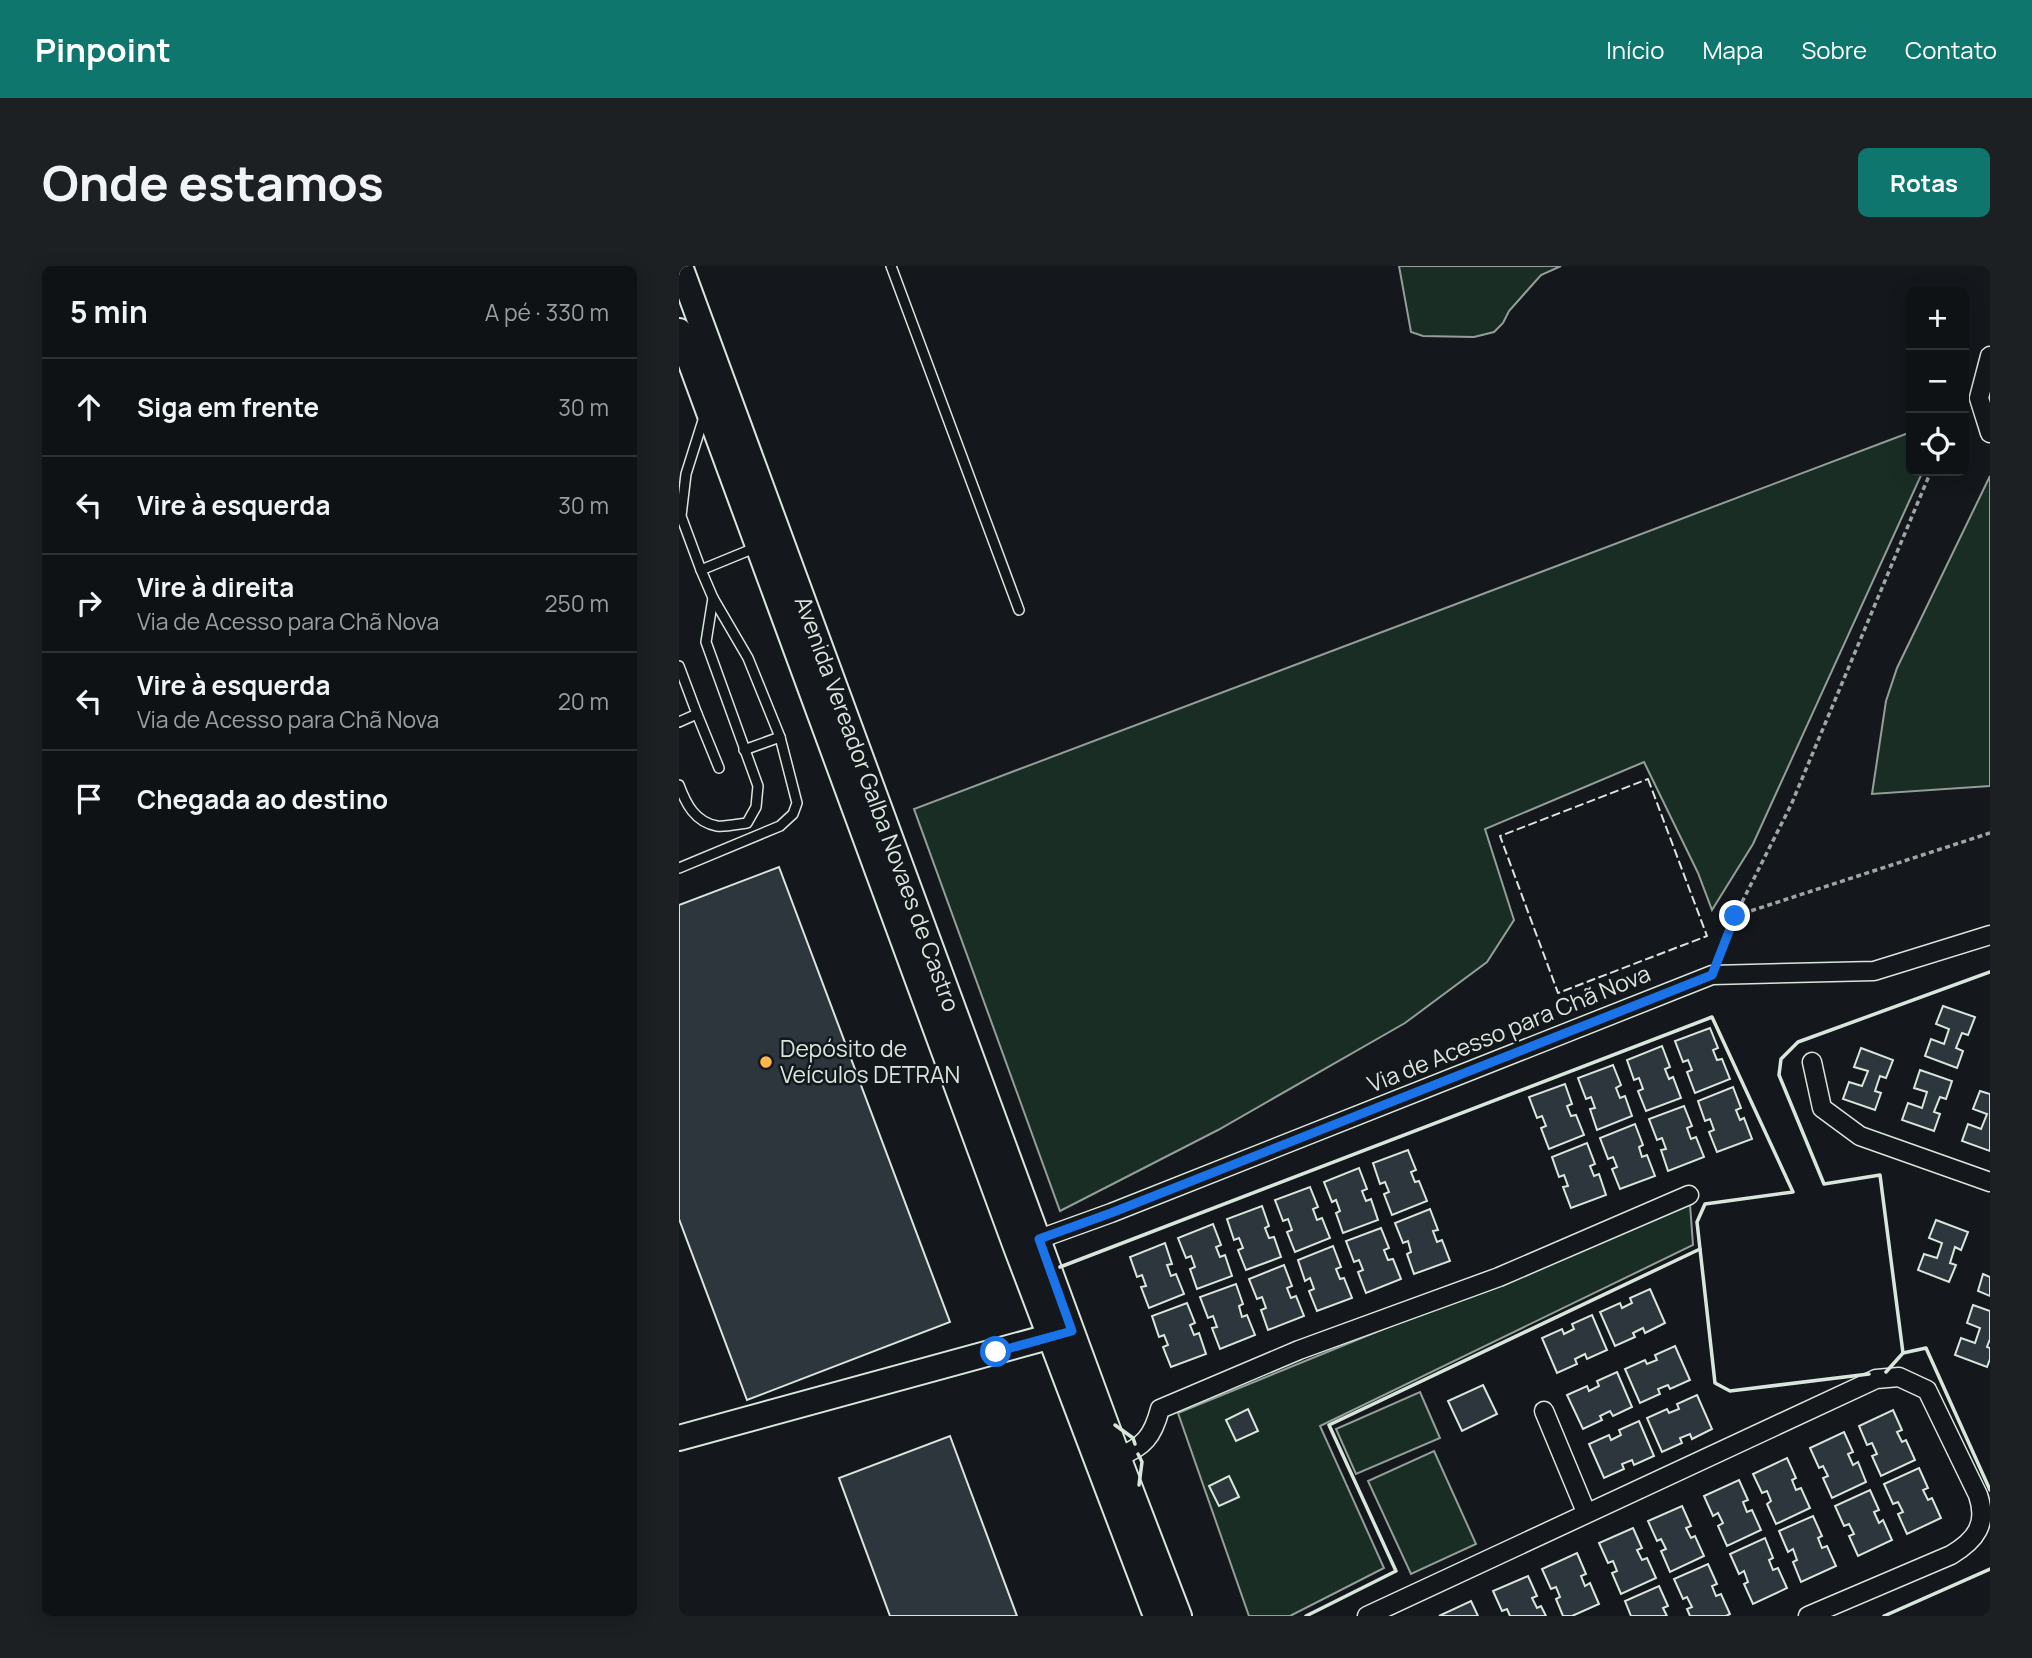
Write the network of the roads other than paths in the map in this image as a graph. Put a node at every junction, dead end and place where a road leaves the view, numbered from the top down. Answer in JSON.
{"nodes":[{"id":1,"x":680,"y":266,"type":"edge"},
{"id":2,"x":891,"y":266,"type":"edge"},
{"id":3,"x":679,"y":331,"type":"edge"},
{"id":4,"x":1990,"y":356,"type":"edge"},
{"id":5,"x":707,"y":408,"type":"junction"},
{"id":6,"x":1987,"y":425,"type":"edge"},
{"id":7,"x":768,"y":543,"type":"junction"},
{"id":8,"x":701,"y":570,"type":"junction"},
{"id":9,"x":713,"y":598,"type":"junction"},
{"id":10,"x":1019,"y":610,"type":"dead end"},
{"id":11,"x":679,"y":666,"type":"edge"},
{"id":12,"x":697,"y":714,"type":"junction"},
{"id":13,"x":679,"y":722,"type":"edge"},
{"id":14,"x":779,"y":737,"type":"junction"},
{"id":15,"x":744,"y":750,"type":"junction"},
{"id":16,"x":719,"y":768,"type":"dead end"},
{"id":17,"x":679,"y":785,"type":"edge"},
{"id":18,"x":679,"y":868,"type":"edge"},
{"id":19,"x":1990,"y":935,"type":"edge"},
{"id":20,"x":1812,"y":1062,"type":"dead end"},
{"id":21,"x":1990,"y":1182,"type":"edge"},
{"id":22,"x":1689,"y":1195,"type":"dead end"},
{"id":23,"x":1027,"y":1243,"type":"junction"},
{"id":24,"x":1061,"y":1334,"type":"junction"},
{"id":25,"x":1544,"y":1411,"type":"dead end"},
{"id":26,"x":679,"y":1438,"type":"edge"},
{"id":27,"x":1118,"y":1457,"type":"junction"},
{"id":28,"x":1586,"y":1513,"type":"junction"},
{"id":29,"x":1156,"y":1616,"type":"edge"},
{"id":30,"x":1179,"y":1616,"type":"edge"},
{"id":31,"x":1367,"y":1616,"type":"edge"},
{"id":32,"x":1808,"y":1616,"type":"edge"}],
"edges":[{"from":1,"to":7,"type":"street","name":"Avenida Vereador Galba Novaes de Castro"},
{"from":2,"to":10,"type":"lane"},
{"from":3,"to":5,"type":"street","name":"Avenida Vereador Galba Novaes de Castro"},
{"from":4,"to":6,"type":"street"},
{"from":5,"to":7,"type":"street","name":"Avenida Vereador Galba Novaes de Castro"},
{"from":5,"to":8,"type":"lane"},
{"from":7,"to":8,"type":"lane"},
{"from":7,"to":23,"type":"street","name":"Avenida Vereador Galba Novaes de Castro"},
{"from":8,"to":9,"type":"lane"},
{"from":9,"to":14,"type":"lane"},
{"from":9,"to":15,"type":"lane"},
{"from":11,"to":12,"type":"lane"},
{"from":12,"to":13,"type":"lane"},
{"from":12,"to":16,"type":"lane"},
{"from":14,"to":15,"type":"lane"},
{"from":14,"to":18,"type":"lane"},
{"from":15,"to":17,"type":"lane"},
{"from":19,"to":23,"type":"street","name":"Via de Acesso para Chã Nova"},
{"from":20,"to":21,"type":"street"},
{"from":22,"to":27,"type":"street"},
{"from":23,"to":24,"type":"street","name":"Avenida Vereador Galba Novaes de Castro"},
{"from":24,"to":26,"type":"street"},
{"from":24,"to":27,"type":"street","name":"Avenida Vereador Galba Novaes de Castro"},
{"from":24,"to":29,"type":"street","name":"Avenida Vereador Galba Novaes de Castro"},
{"from":25,"to":28,"type":"street"},
{"from":27,"to":30,"type":"street","name":"Avenida Vereador Galba Novaes de Castro"},
{"from":28,"to":31,"type":"street"},
{"from":28,"to":32,"type":"street"}]}
